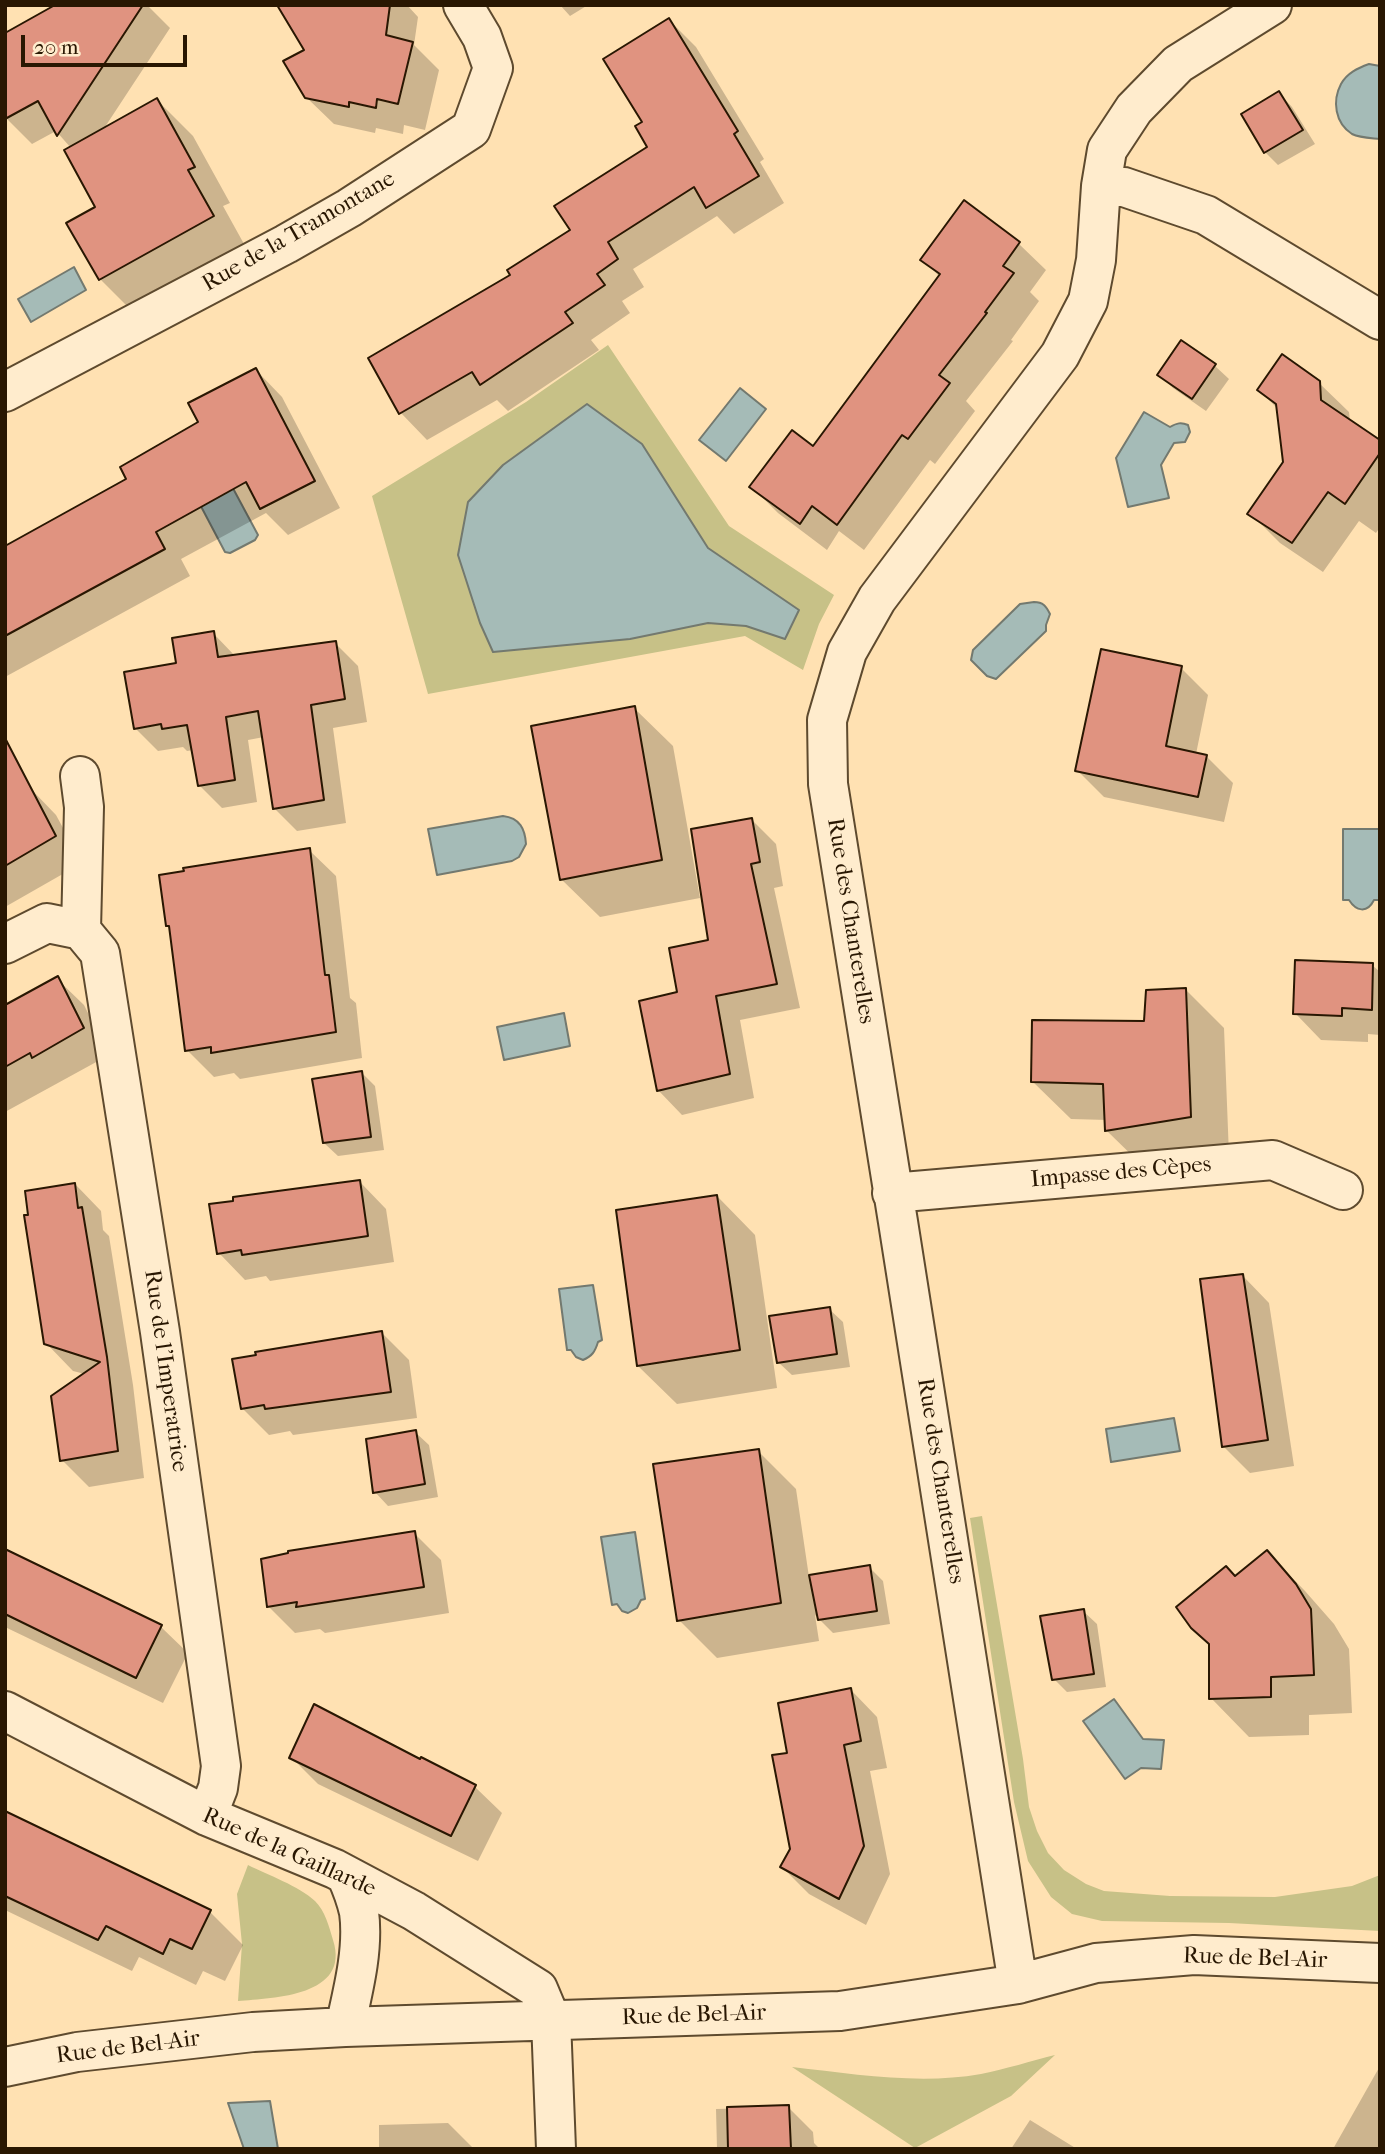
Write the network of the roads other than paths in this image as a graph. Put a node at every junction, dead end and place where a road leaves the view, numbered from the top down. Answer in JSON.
{"nodes":[{"id":1,"x":463,"y":5,"type":"edge"},
{"id":2,"x":1272,"y":5,"type":"edge"},
{"id":3,"x":1101,"y":186,"type":"junction"},
{"id":4,"x":1380,"y":320,"type":"edge"},
{"id":5,"x":5,"y":392,"type":"edge"},
{"id":6,"x":80,"y":776,"type":"dead end"},
{"id":7,"x":81,"y":930,"type":"junction"},
{"id":8,"x":5,"y":944,"type":"edge"},
{"id":9,"x":1343,"y":1190,"type":"dead end"},
{"id":10,"x":892,"y":1193,"type":"junction"},
{"id":11,"x":5,"y":1711,"type":"edge"},
{"id":12,"x":206,"y":1816,"type":"junction"},
{"id":13,"x":346,"y":1875,"type":"junction"},
{"id":14,"x":1380,"y":1963,"type":"edge"},
{"id":15,"x":1018,"y":1984,"type":"junction"},
{"id":16,"x":551,"y":2020,"type":"junction"},
{"id":17,"x":345,"y":2027,"type":"junction"},
{"id":18,"x":5,"y":2067,"type":"edge"},
{"id":19,"x":556,"y":2149,"type":"edge"}],
"edges":[{"from":1,"to":5,"type":"street","name":"Rue de la Tramontane"},
{"from":2,"to":3,"type":"street","name":"Rue des Chanterelles"},
{"from":3,"to":4,"type":"street"},
{"from":3,"to":10,"type":"street","name":"Rue des Chanterelles"},
{"from":6,"to":7,"type":"street"},
{"from":7,"to":8,"type":"street"},
{"from":7,"to":12,"type":"street","name":"Rue de l'Imperatrice"},
{"from":9,"to":10,"type":"street","name":"Impasse des Cèpes"},
{"from":10,"to":15,"type":"street","name":"Rue des Chanterelles"},
{"from":11,"to":12,"type":"street","name":"Rue de la Gaillarde"},
{"from":12,"to":13,"type":"street","name":"Rue de la Gaillarde"},
{"from":13,"to":16,"type":"street","name":"Rue de la Gaillarde"},
{"from":13,"to":17,"type":"street"},
{"from":14,"to":15,"type":"street","name":"Rue de Bel-Air"},
{"from":15,"to":16,"type":"street","name":"Rue de Bel-Air"},
{"from":16,"to":17,"type":"street","name":"Rue de Bel-Air"},
{"from":16,"to":19,"type":"street"},
{"from":17,"to":18,"type":"street","name":"Rue de Bel-Air"}]}
